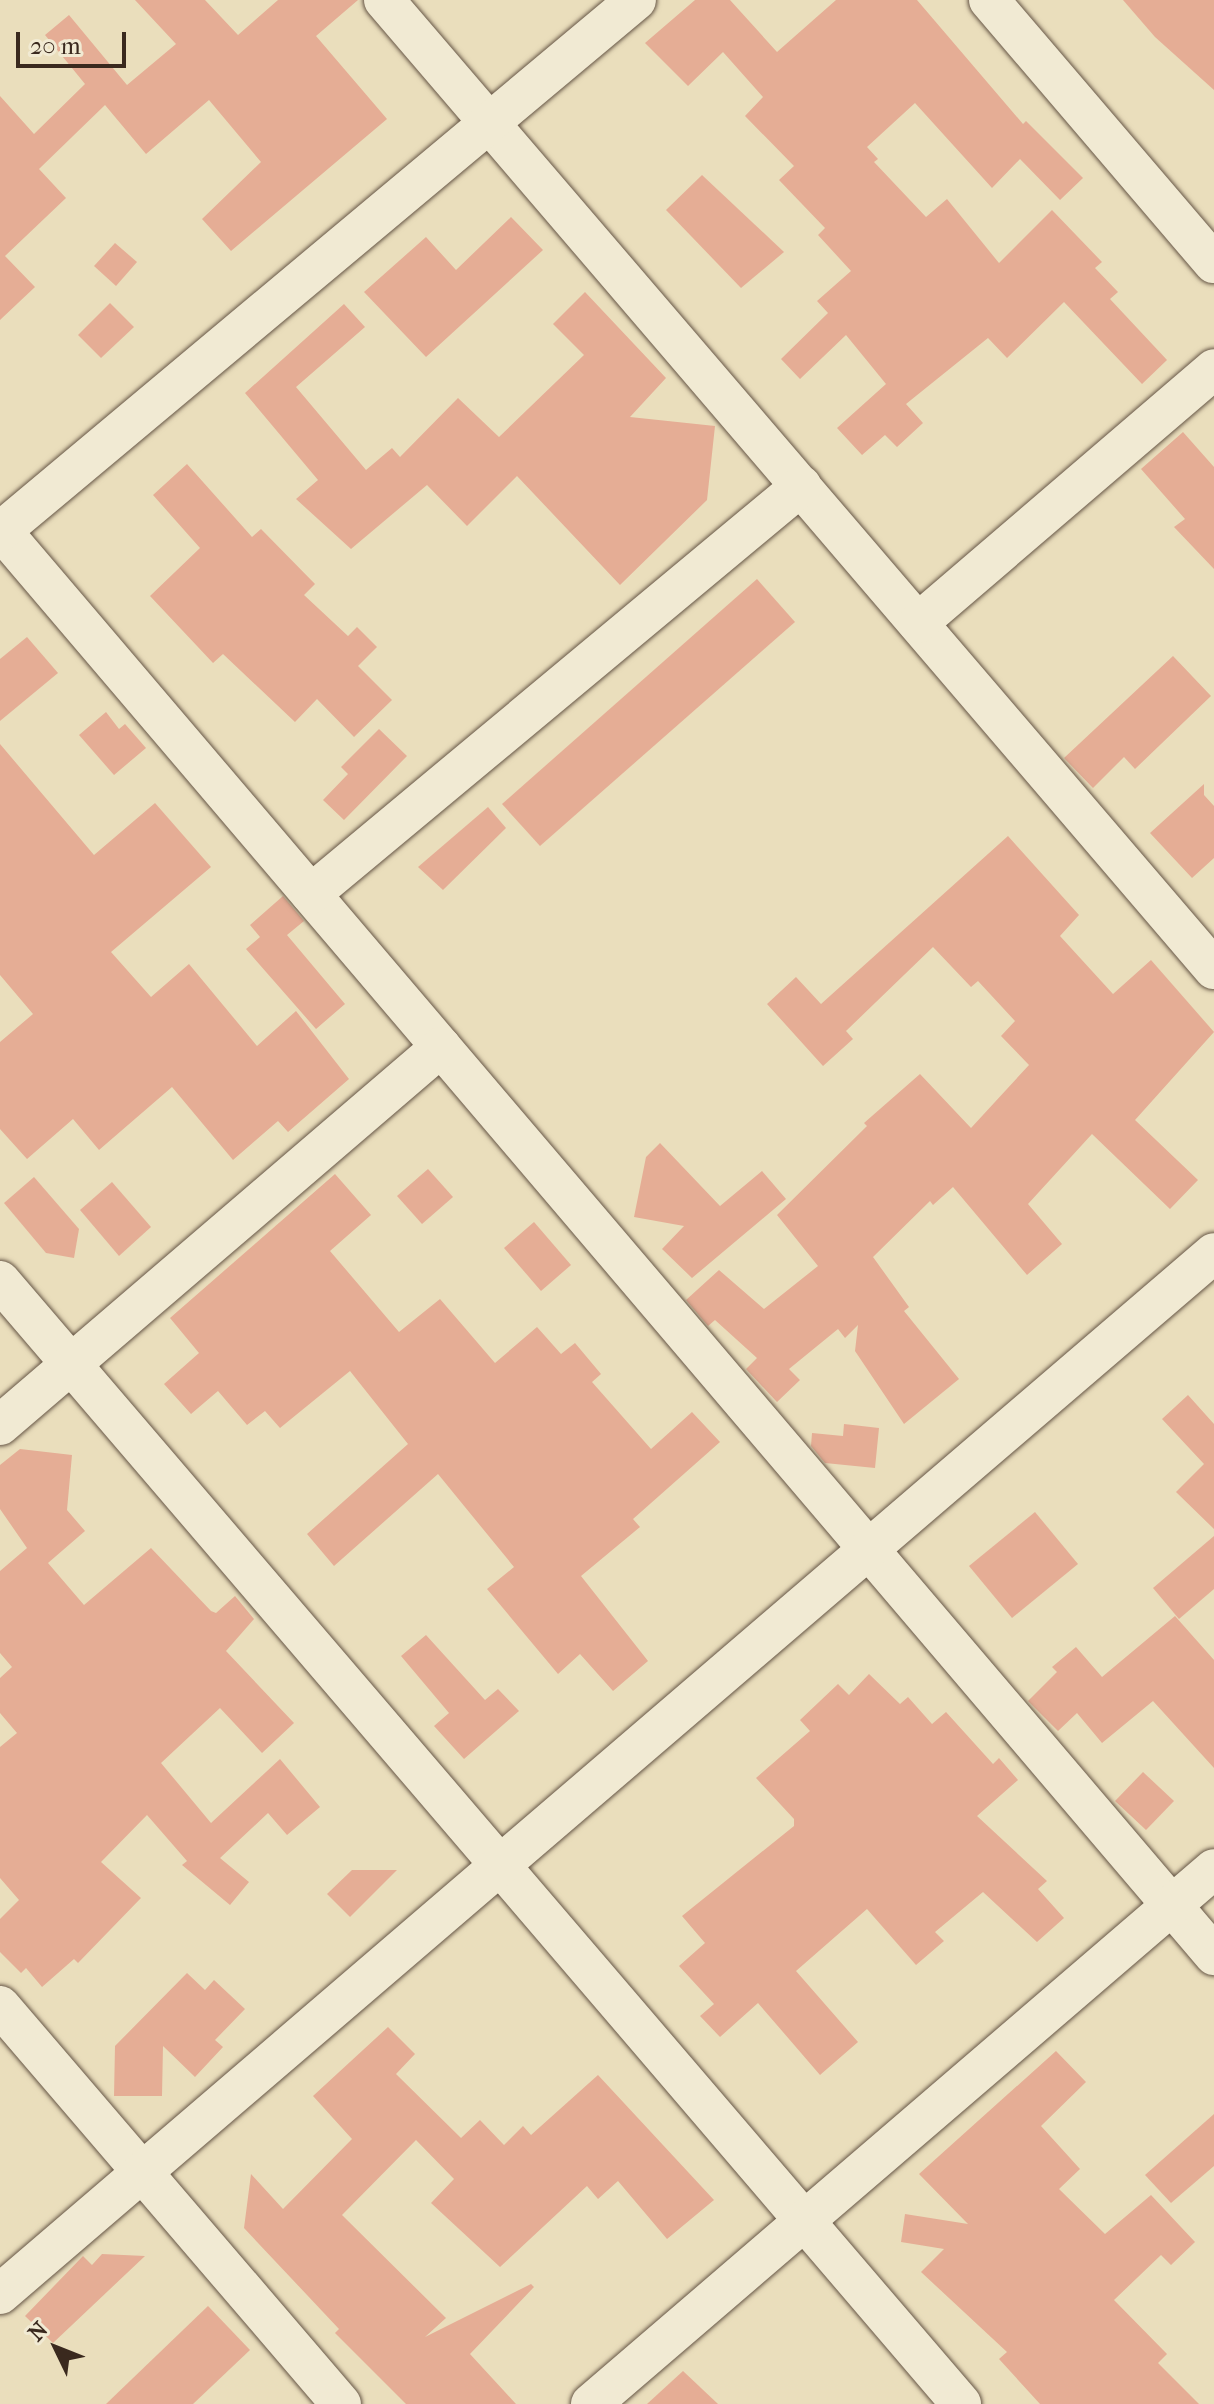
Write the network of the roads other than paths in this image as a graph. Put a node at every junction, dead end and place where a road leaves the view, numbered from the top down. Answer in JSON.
{"nodes":[{"id":1,"x":384,"y":0,"type":"edge"},
{"id":2,"x":636,"y":0,"type":"edge"},
{"id":3,"x":989,"y":0,"type":"edge"},
{"id":4,"x":489,"y":123,"type":"junction"},
{"id":5,"x":1214,"y":263,"type":"edge"},
{"id":6,"x":1214,"y":369,"type":"edge"},
{"id":7,"x":801,"y":486,"type":"junction"},
{"id":8,"x":1,"y":530,"type":"edge"},
{"id":9,"x":918,"y":623,"type":"junction"},
{"id":10,"x":311,"y":894,"type":"junction"},
{"id":11,"x":1214,"y":969,"type":"edge"},
{"id":12,"x":441,"y":1047,"type":"junction"},
{"id":13,"x":1214,"y":1253,"type":"edge"},
{"id":14,"x":0,"y":1281,"type":"edge"},
{"id":15,"x":71,"y":1364,"type":"junction"},
{"id":16,"x":0,"y":1425,"type":"edge"},
{"id":17,"x":869,"y":1549,"type":"junction"},
{"id":18,"x":500,"y":1865,"type":"junction"},
{"id":19,"x":1214,"y":1869,"type":"edge"},
{"id":20,"x":1172,"y":1905,"type":"junction"},
{"id":21,"x":1214,"y":1955,"type":"edge"},
{"id":22,"x":0,"y":2006,"type":"edge"},
{"id":23,"x":142,"y":2172,"type":"junction"},
{"id":24,"x":805,"y":2221,"type":"junction"},
{"id":25,"x":0,"y":2294,"type":"edge"},
{"id":26,"x":341,"y":2404,"type":"edge"},
{"id":27,"x":591,"y":2404,"type":"edge"},
{"id":28,"x":961,"y":2404,"type":"edge"}],
"edges":[{"from":1,"to":4,"type":"street"},
{"from":2,"to":4,"type":"street"},
{"from":3,"to":5,"type":"street"},
{"from":4,"to":7,"type":"street"},
{"from":4,"to":8,"type":"street"},
{"from":6,"to":9,"type":"street"},
{"from":7,"to":9,"type":"street"},
{"from":7,"to":10,"type":"street"},
{"from":8,"to":10,"type":"street"},
{"from":9,"to":11,"type":"street"},
{"from":10,"to":12,"type":"street"},
{"from":12,"to":15,"type":"street"},
{"from":12,"to":17,"type":"street"},
{"from":13,"to":17,"type":"street"},
{"from":14,"to":15,"type":"street"},
{"from":15,"to":16,"type":"street"},
{"from":15,"to":18,"type":"street"},
{"from":17,"to":18,"type":"street"},
{"from":17,"to":20,"type":"street"},
{"from":18,"to":23,"type":"street"},
{"from":18,"to":24,"type":"street"},
{"from":19,"to":20,"type":"street"},
{"from":20,"to":21,"type":"street"},
{"from":20,"to":24,"type":"street"},
{"from":22,"to":23,"type":"street"},
{"from":23,"to":25,"type":"street"},
{"from":23,"to":26,"type":"street"},
{"from":24,"to":27,"type":"street"},
{"from":24,"to":28,"type":"street"}]}
